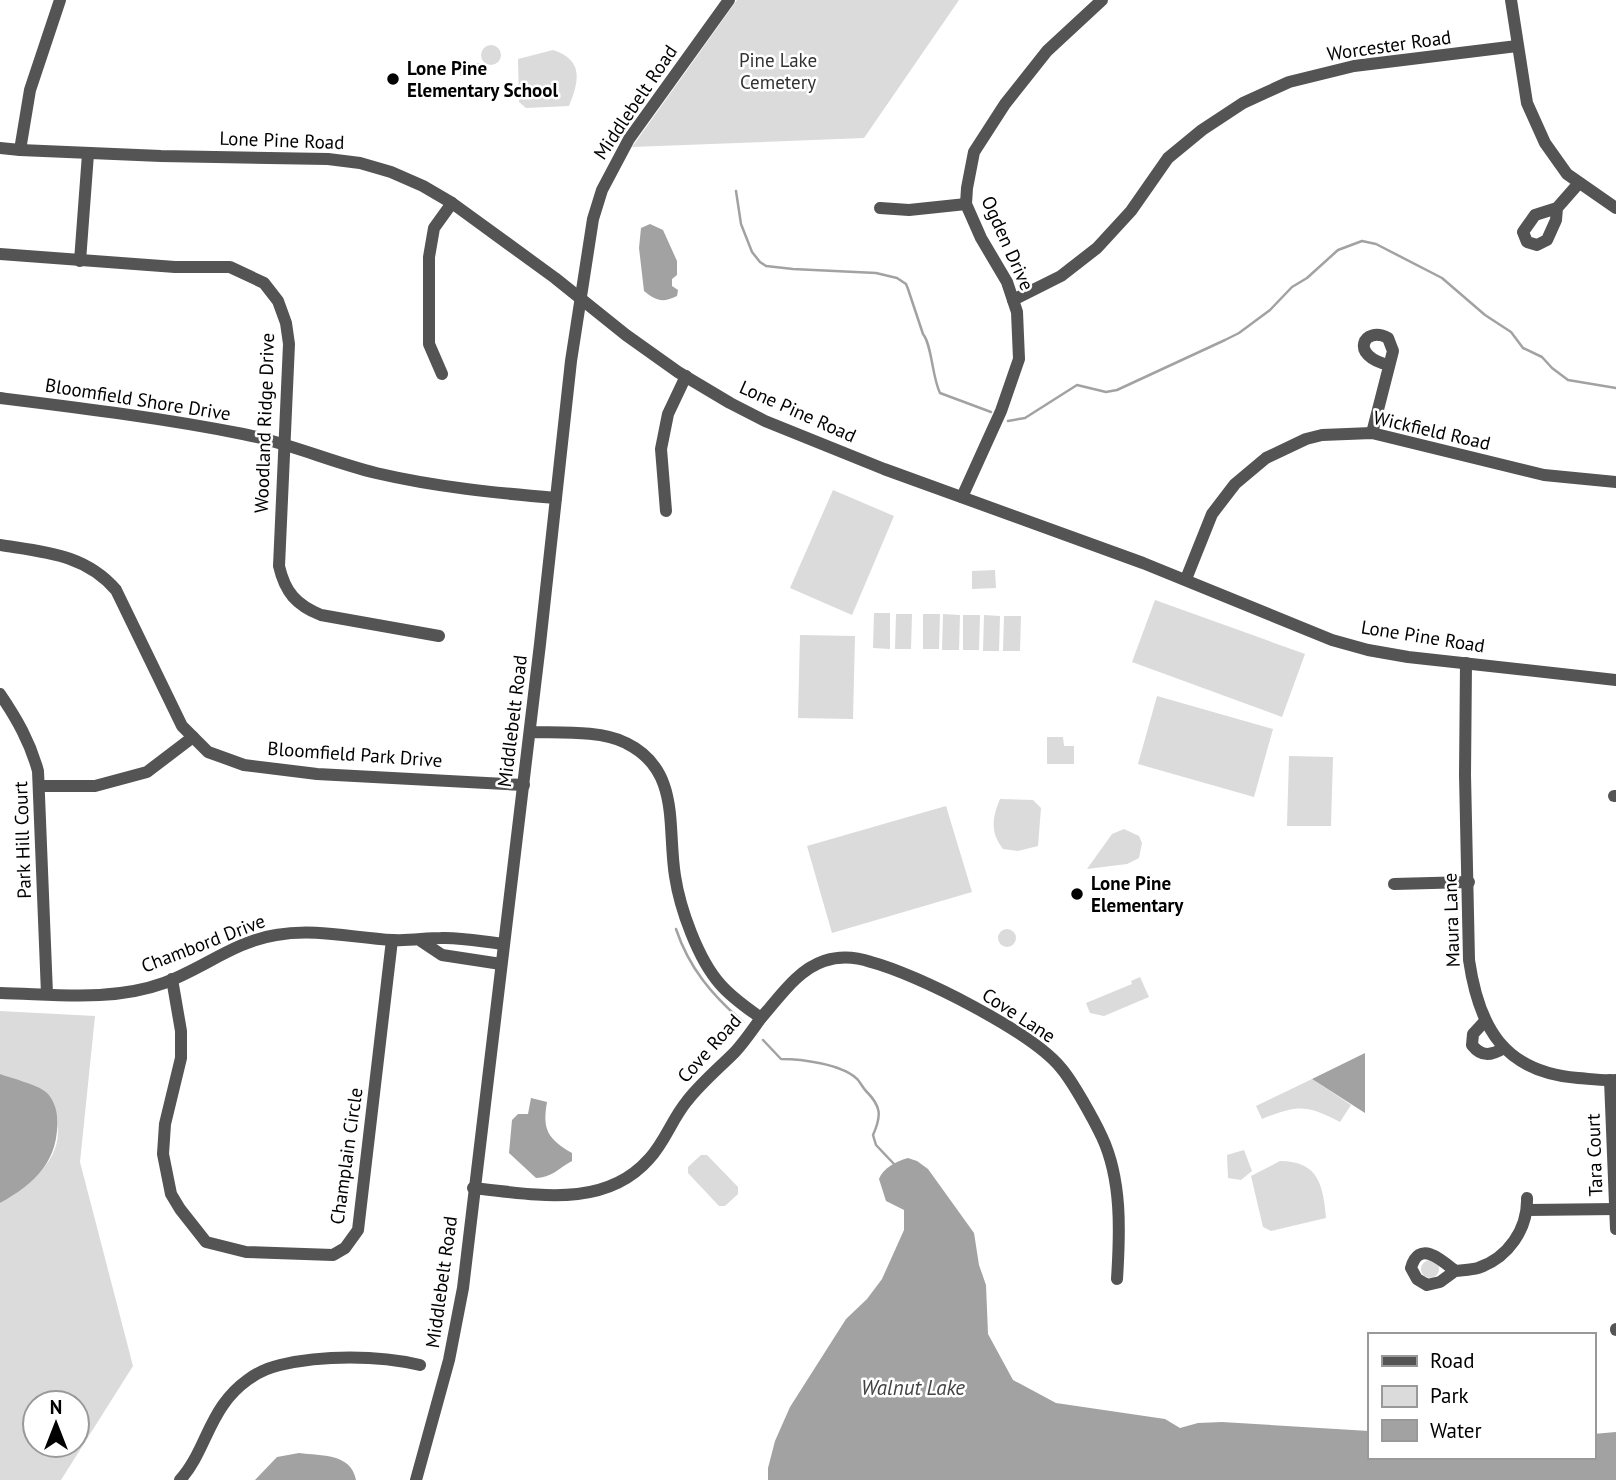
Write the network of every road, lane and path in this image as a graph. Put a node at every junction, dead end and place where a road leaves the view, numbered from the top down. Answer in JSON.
{"nodes":[{"id":1,"x":60,"y":0,"type":"edge"},
{"id":2,"x":728,"y":0,"type":"edge"},
{"id":3,"x":1511,"y":0,"type":"edge"},
{"id":4,"x":1097,"y":1,"type":"edge"},
{"id":5,"x":1517,"y":46,"type":"junction"},
{"id":6,"x":0,"y":148,"type":"edge"},
{"id":7,"x":20,"y":150,"type":"junction"},
{"id":8,"x":89,"y":154,"type":"junction"},
{"id":9,"x":1579,"y":183,"type":"junction"},
{"id":10,"x":452,"y":203,"type":"junction"},
{"id":11,"x":966,"y":204,"type":"junction"},
{"id":12,"x":880,"y":208,"type":"dead end"},
{"id":13,"x":1557,"y":208,"type":"dead end"},
{"id":14,"x":1616,"y":208,"type":"edge"},
{"id":15,"x":0,"y":254,"type":"edge"},
{"id":16,"x":80,"y":261,"type":"junction"},
{"id":17,"x":580,"y":297,"type":"junction"},
{"id":18,"x":1013,"y":300,"type":"junction"},
{"id":19,"x":1389,"y":365,"type":"dead end"},
{"id":20,"x":442,"y":374,"type":"dead end"},
{"id":21,"x":686,"y":376,"type":"junction"},
{"id":22,"x":0,"y":398,"type":"edge"},
{"id":23,"x":1371,"y":433,"type":"junction"},
{"id":24,"x":284,"y":443,"type":"junction"},
{"id":25,"x":1616,"y":482,"type":"edge"},
{"id":26,"x":962,"y":497,"type":"junction"},
{"id":27,"x":556,"y":498,"type":"junction"},
{"id":28,"x":666,"y":511,"type":"dead end"},
{"id":29,"x":0,"y":545,"type":"edge"},
{"id":30,"x":1186,"y":579,"type":"junction"},
{"id":31,"x":439,"y":636,"type":"dead end"},
{"id":32,"x":1466,"y":663,"type":"junction"},
{"id":33,"x":1616,"y":680,"type":"edge"},
{"id":34,"x":0,"y":694,"type":"edge"},
{"id":35,"x":530,"y":732,"type":"junction"},
{"id":36,"x":193,"y":737,"type":"junction"},
{"id":37,"x":524,"y":785,"type":"junction"},
{"id":38,"x":39,"y":786,"type":"junction"},
{"id":39,"x":1469,"y":882,"type":"junction"},
{"id":40,"x":1394,"y":884,"type":"dead end"},
{"id":41,"x":392,"y":940,"type":"junction"},
{"id":42,"x":421,"y":941,"type":"junction"},
{"id":43,"x":505,"y":944,"type":"junction"},
{"id":44,"x":501,"y":964,"type":"junction"},
{"id":45,"x":173,"y":979,"type":"junction"},
{"id":46,"x":0,"y":993,"type":"edge"},
{"id":47,"x":47,"y":994,"type":"junction"},
{"id":48,"x":761,"y":1018,"type":"junction"},
{"id":49,"x":1485,"y":1021,"type":"junction"},
{"id":50,"x":1504,"y":1048,"type":"junction"},
{"id":51,"x":1613,"y":1080,"type":"edge"},
{"id":52,"x":473,"y":1188,"type":"junction"},
{"id":53,"x":1616,"y":1209,"type":"edge"},
{"id":54,"x":1616,"y":1229,"type":"edge"},
{"id":55,"x":1455,"y":1270,"type":"dead end"},
{"id":56,"x":1117,"y":1279,"type":"dead end"},
{"id":57,"x":420,"y":1365,"type":"dead end"},
{"id":58,"x":180,"y":1480,"type":"edge"},
{"id":59,"x":416,"y":1480,"type":"edge"}],
"edges":[{"from":1,"to":7,"type":"street"},
{"from":2,"to":17,"type":"street","name":"Middlebelt Road"},
{"from":3,"to":5,"type":"street"},
{"from":4,"to":11,"type":"street","name":"Ogden Drive"},
{"from":5,"to":9,"type":"street"},
{"from":5,"to":18,"type":"street","name":"Worcester Road"},
{"from":6,"to":7,"type":"street","name":"Lone Pine Road"},
{"from":7,"to":8,"type":"street","name":"Lone Pine Road"},
{"from":8,"to":10,"type":"street","name":"Lone Pine Road"},
{"from":8,"to":16,"type":"street"},
{"from":9,"to":13,"type":"street"},
{"from":9,"to":14,"type":"street"},
{"from":10,"to":17,"type":"street","name":"Lone Pine Road"},
{"from":10,"to":20,"type":"street"},
{"from":11,"to":12,"type":"street"},
{"from":11,"to":18,"type":"street","name":"Ogden Drive"},
{"from":15,"to":16,"type":"street","name":"Woodland Ridge Drive"},
{"from":16,"to":24,"type":"street","name":"Woodland Ridge Drive"},
{"from":17,"to":21,"type":"street","name":"Lone Pine Road"},
{"from":17,"to":27,"type":"street","name":"Middlebelt Road"},
{"from":18,"to":26,"type":"street","name":"Ogden Drive"},
{"from":19,"to":23,"type":"street"},
{"from":21,"to":26,"type":"street","name":"Lone Pine Road"},
{"from":21,"to":28,"type":"street"},
{"from":22,"to":24,"type":"street","name":"Bloomfield Shore Drive"},
{"from":23,"to":25,"type":"street","name":"Wickfield Road"},
{"from":23,"to":30,"type":"street","name":"Wickfield Road"},
{"from":24,"to":27,"type":"street","name":"Bloomfield Shore Drive"},
{"from":24,"to":31,"type":"street","name":"Woodland Ridge Drive"},
{"from":26,"to":30,"type":"street","name":"Lone Pine Road"},
{"from":27,"to":35,"type":"street","name":"Middlebelt Road"},
{"from":29,"to":36,"type":"street","name":"Bloomfield Park Drive"},
{"from":30,"to":32,"type":"street","name":"Lone Pine Road"},
{"from":32,"to":33,"type":"street","name":"Lone Pine Road"},
{"from":32,"to":39,"type":"street","name":"Maura Lane"},
{"from":34,"to":38,"type":"street","name":"Park Hill Court"},
{"from":35,"to":37,"type":"street","name":"Middlebelt Road"},
{"from":35,"to":48,"type":"street","name":"Cove Road"},
{"from":36,"to":37,"type":"street","name":"Bloomfield Park Drive"},
{"from":36,"to":38,"type":"street"},
{"from":37,"to":43,"type":"street","name":"Middlebelt Road"},
{"from":38,"to":47,"type":"street","name":"Park Hill Court"},
{"from":39,"to":40,"type":"street"},
{"from":39,"to":49,"type":"street","name":"Maura Lane"},
{"from":41,"to":42,"type":"street","name":"Chambord Drive"},
{"from":41,"to":45,"type":"street","name":"Chambord Drive"},
{"from":41,"to":45,"type":"street","name":"Champlain Circle"},
{"from":42,"to":43,"type":"street","name":"Chambord Drive"},
{"from":42,"to":44,"type":"street","name":"Chambord Drive"},
{"from":43,"to":44,"type":"street","name":"Middlebelt Road"},
{"from":44,"to":52,"type":"street","name":"Middlebelt Road"},
{"from":45,"to":47,"type":"street","name":"Chambord Drive"},
{"from":46,"to":47,"type":"street","name":"Chambord Drive"},
{"from":48,"to":52,"type":"street","name":"Cove Road"},
{"from":48,"to":56,"type":"street","name":"Cove Lane"},
{"from":49,"to":50,"type":"street","name":"Maura Lane"},
{"from":49,"to":50,"type":"street"},
{"from":50,"to":51,"type":"street","name":"Maura Lane"},
{"from":51,"to":53,"type":"street","name":"Tara Court"},
{"from":52,"to":59,"type":"street","name":"Middlebelt Road"},
{"from":53,"to":54,"type":"street","name":"Tara Court"},
{"from":53,"to":55,"type":"street"},
{"from":57,"to":58,"type":"street"}]}
